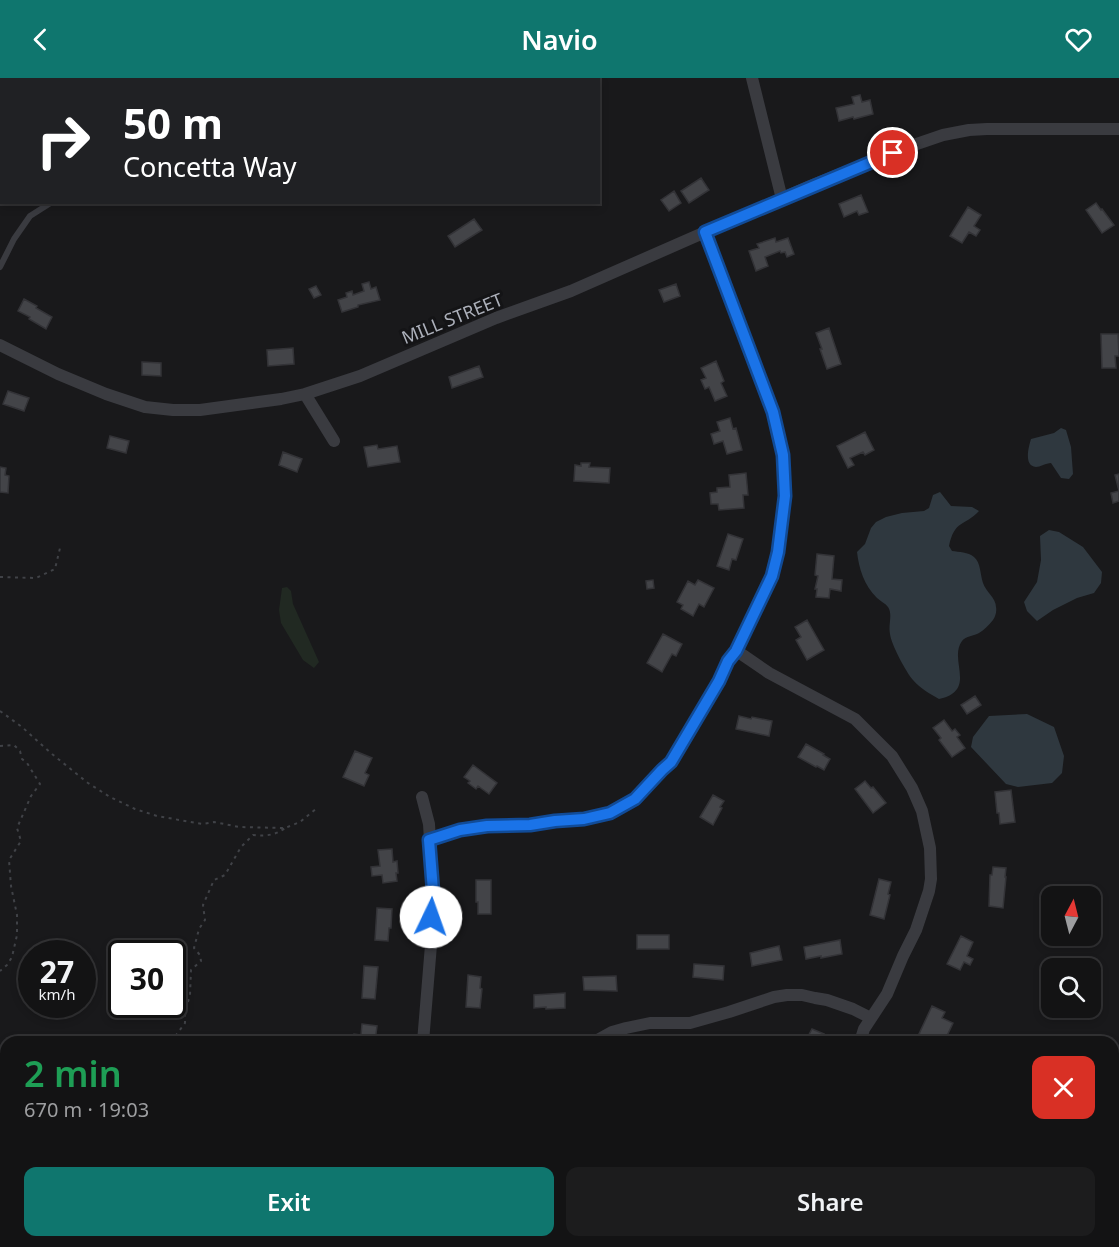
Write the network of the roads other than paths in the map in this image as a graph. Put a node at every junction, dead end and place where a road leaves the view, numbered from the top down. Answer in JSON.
{"nodes":[{"id":1,"x":752,"y":78,"type":"edge"},
{"id":2,"x":1119,"y":129,"type":"edge"},
{"id":3,"x":782,"y":199,"type":"junction"},
{"id":4,"x":49,"y":204,"type":"edge"},
{"id":5,"x":705,"y":232,"type":"junction"},
{"id":6,"x":0,"y":267,"type":"edge"},
{"id":7,"x":0,"y":345,"type":"edge"},
{"id":8,"x":305,"y":394,"type":"junction"},
{"id":9,"x":334,"y":441,"type":"dead end"},
{"id":10,"x":736,"y":651,"type":"junction"},
{"id":11,"x":422,"y":797,"type":"dead end"},
{"id":12,"x":429,"y":840,"type":"junction"},
{"id":13,"x":871,"y":1018,"type":"junction"},
{"id":14,"x":423,"y":1036,"type":"edge"},
{"id":15,"x":605,"y":1036,"type":"edge"},
{"id":16,"x":862,"y":1036,"type":"edge"}],
"edges":[{"from":1,"to":3,"type":"street"},
{"from":2,"to":3,"type":"street","name":"MILL STREET"},
{"from":3,"to":5,"type":"street","name":"MILL STREET"},
{"from":4,"to":6,"type":"lane"},
{"from":5,"to":8,"type":"street","name":"MILL STREET"},
{"from":5,"to":10,"type":"street"},
{"from":7,"to":8,"type":"street","name":"MILL STREET"},
{"from":8,"to":9,"type":"street"},
{"from":10,"to":12,"type":"street"},
{"from":10,"to":13,"type":"street"},
{"from":11,"to":12,"type":"street"},
{"from":12,"to":14,"type":"street"},
{"from":13,"to":15,"type":"street"},
{"from":13,"to":16,"type":"street"}]}
